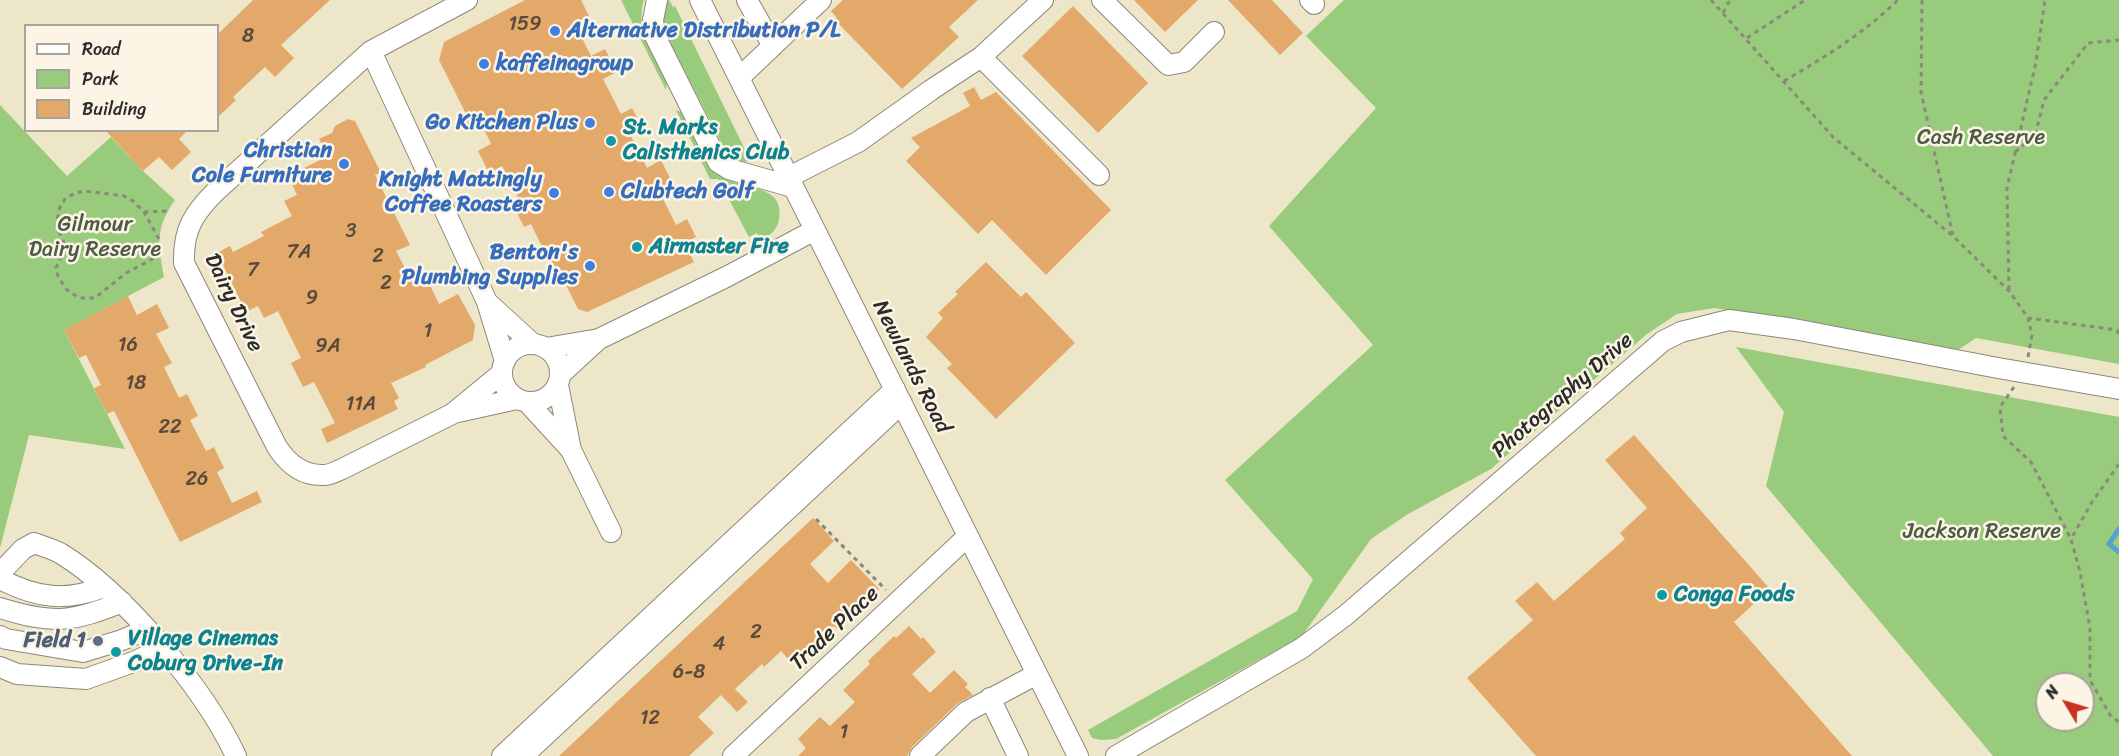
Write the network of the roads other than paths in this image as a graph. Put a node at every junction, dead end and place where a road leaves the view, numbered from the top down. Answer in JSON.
{"nodes":[{"id":1,"x":466,"y":0,"type":"edge"},
{"id":2,"x":657,"y":0,"type":"edge"},
{"id":3,"x":700,"y":0,"type":"edge"},
{"id":4,"x":747,"y":0,"type":"edge"},
{"id":5,"x":820,"y":0,"type":"edge"},
{"id":6,"x":1043,"y":0,"type":"edge"},
{"id":7,"x":1102,"y":0,"type":"edge"},
{"id":8,"x":1214,"y":32,"type":"dead end"},
{"id":9,"x":773,"y":46,"type":"junction"},
{"id":10,"x":371,"y":51,"type":"junction"},
{"id":11,"x":981,"y":57,"type":"junction"},
{"id":12,"x":739,"y":78,"type":"junction"},
{"id":13,"x":1099,"y":175,"type":"dead end"},
{"id":14,"x":791,"y":182,"type":"junction"},
{"id":15,"x":815,"y":230,"type":"junction"},
{"id":16,"x":487,"y":302,"type":"junction"},
{"id":17,"x":599,"y":339,"type":"junction"},
{"id":18,"x":540,"y":346,"type":"junction"},
{"id":19,"x":503,"y":367,"type":"junction"},
{"id":20,"x":559,"y":380,"type":"junction"},
{"id":21,"x":2117,"y":388,"type":"edge"},
{"id":22,"x":898,"y":396,"type":"junction"},
{"id":23,"x":522,"y":401,"type":"junction"},
{"id":24,"x":452,"y":414,"type":"junction"},
{"id":25,"x":571,"y":450,"type":"junction"},
{"id":26,"x":611,"y":532,"type":"dead end"},
{"id":27,"x":968,"y":536,"type":"junction"},
{"id":28,"x":0,"y":573,"type":"edge"},
{"id":29,"x":0,"y":579,"type":"edge"},
{"id":30,"x":104,"y":587,"type":"junction"},
{"id":31,"x":122,"y":602,"type":"junction"},
{"id":32,"x":0,"y":608,"type":"edge"},
{"id":33,"x":146,"y":630,"type":"junction"},
{"id":34,"x":0,"y":636,"type":"edge"},
{"id":35,"x":162,"y":648,"type":"junction"},
{"id":36,"x":0,"y":667,"type":"edge"},
{"id":37,"x":1037,"y":674,"type":"junction"},
{"id":38,"x":990,"y":698,"type":"junction"},
{"id":39,"x":236,"y":756,"type":"edge"},
{"id":40,"x":502,"y":756,"type":"edge"},
{"id":41,"x":524,"y":756,"type":"edge"},
{"id":42,"x":733,"y":756,"type":"edge"},
{"id":43,"x":920,"y":756,"type":"edge"},
{"id":44,"x":1018,"y":756,"type":"edge"},
{"id":45,"x":1078,"y":756,"type":"edge"},
{"id":46,"x":1116,"y":756,"type":"edge"}],
"edges":[{"from":1,"to":10,"type":"street","name":"Dairy Drive"},
{"from":2,"to":14,"type":"street"},
{"from":3,"to":12,"type":"street","name":"Newlands Road"},
{"from":4,"to":9,"type":"street"},
{"from":5,"to":9,"type":"street"},
{"from":6,"to":11,"type":"street"},
{"from":7,"to":8,"type":"street"},
{"from":9,"to":12,"type":"street"},
{"from":10,"to":16,"type":"street"},
{"from":10,"to":24,"type":"street","name":"Dairy Drive"},
{"from":11,"to":13,"type":"street"},
{"from":11,"to":14,"type":"street"},
{"from":12,"to":14,"type":"street","name":"Newlands Road"},
{"from":14,"to":15,"type":"street","name":"Newlands Road"},
{"from":15,"to":17,"type":"street"},
{"from":15,"to":22,"type":"street","name":"Newlands Road"},
{"from":16,"to":18,"type":"street"},
{"from":16,"to":19,"type":"street"},
{"from":17,"to":18,"type":"street"},
{"from":17,"to":20,"type":"street"},
{"from":18,"to":19,"type":"street"},
{"from":18,"to":20,"type":"street"},
{"from":19,"to":23,"type":"street"},
{"from":19,"to":24,"type":"street","name":"Dairy Drive"},
{"from":20,"to":23,"type":"street"},
{"from":20,"to":25,"type":"street"},
{"from":21,"to":46,"type":"street","name":"Photography Drive"},
{"from":22,"to":27,"type":"street","name":"Newlands Road"},
{"from":22,"to":40,"type":"street"},
{"from":22,"to":41,"type":"street"},
{"from":23,"to":24,"type":"street","name":"Dairy Drive"},
{"from":23,"to":25,"type":"street"},
{"from":25,"to":26,"type":"street"},
{"from":27,"to":37,"type":"street","name":"Newlands Road"},
{"from":27,"to":42,"type":"street","name":"Trade Place"},
{"from":28,"to":30,"type":"street"},
{"from":29,"to":30,"type":"street"},
{"from":30,"to":31,"type":"street"},
{"from":31,"to":32,"type":"street"},
{"from":31,"to":33,"type":"street"},
{"from":33,"to":34,"type":"street"},
{"from":33,"to":35,"type":"street"},
{"from":35,"to":36,"type":"street"},
{"from":35,"to":39,"type":"street"},
{"from":37,"to":38,"type":"street"},
{"from":37,"to":45,"type":"street","name":"Newlands Road"},
{"from":38,"to":43,"type":"street"},
{"from":38,"to":44,"type":"street"}]}
